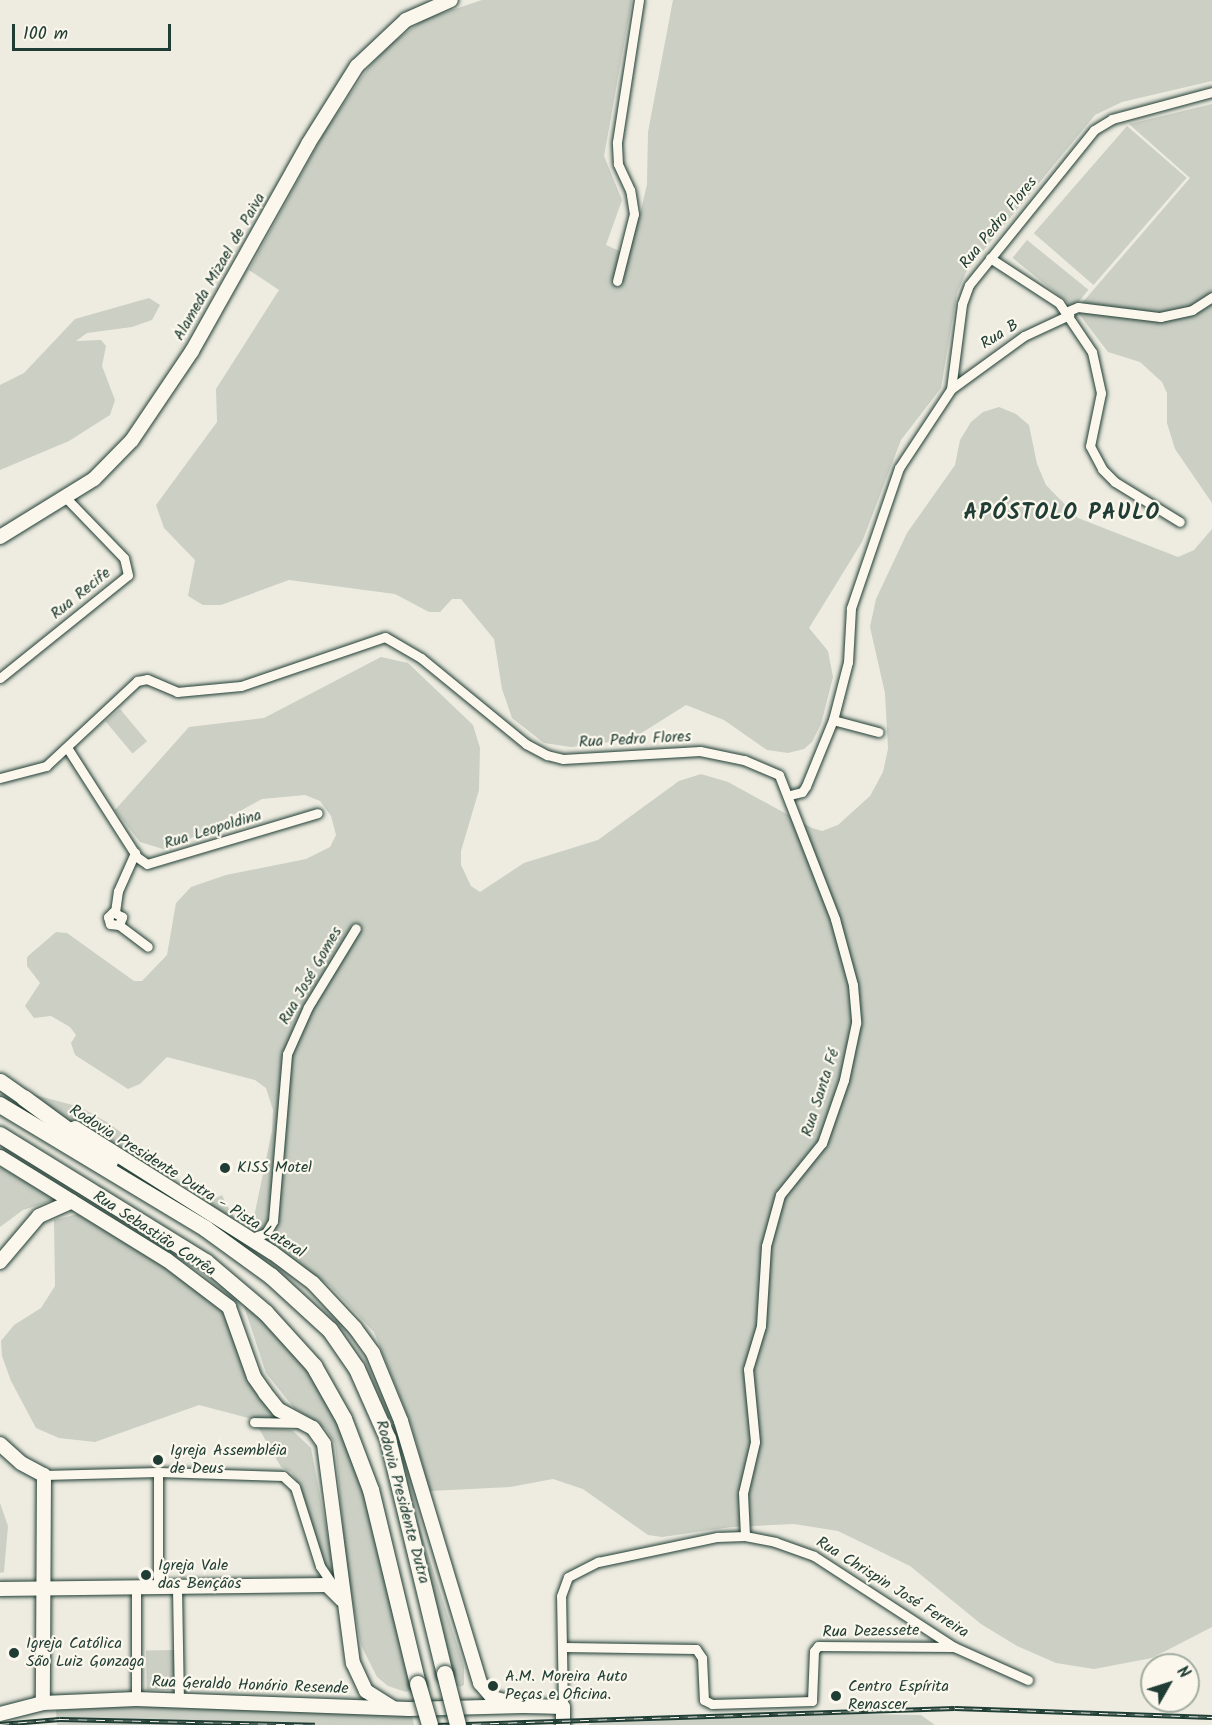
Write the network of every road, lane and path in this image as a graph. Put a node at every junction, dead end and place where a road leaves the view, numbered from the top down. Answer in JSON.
{"nodes":[{"id":1,"x":451,"y":0,"type":"edge"},
{"id":2,"x":639,"y":0,"type":"edge"},
{"id":3,"x":1212,"y":92,"type":"edge"},
{"id":4,"x":990,"y":258,"type":"junction"},
{"id":5,"x":617,"y":281,"type":"dead end"},
{"id":6,"x":1212,"y":297,"type":"edge"},
{"id":7,"x":1068,"y":314,"type":"junction"},
{"id":8,"x":951,"y":389,"type":"junction"},
{"id":9,"x":65,"y":497,"type":"junction"},
{"id":10,"x":1180,"y":522,"type":"dead end"},
{"id":11,"x":2,"y":533,"type":"edge"},
{"id":12,"x":0,"y":678,"type":"edge"},
{"id":13,"x":833,"y":720,"type":"junction"},
{"id":14,"x":878,"y":732,"type":"dead end"},
{"id":15,"x":68,"y":748,"type":"junction"},
{"id":16,"x":0,"y":778,"type":"edge"},
{"id":17,"x":790,"y":795,"type":"junction"},
{"id":18,"x":318,"y":813,"type":"dead end"},
{"id":19,"x":135,"y":853,"type":"junction"},
{"id":20,"x":356,"y":928,"type":"dead end"},
{"id":21,"x":148,"y":947,"type":"dead end"},
{"id":22,"x":0,"y":1081,"type":"edge"},
{"id":23,"x":24,"y":1098,"type":"junction"},
{"id":24,"x":0,"y":1105,"type":"edge"},
{"id":25,"x":0,"y":1135,"type":"edge"},
{"id":26,"x":0,"y":1141,"type":"edge"},
{"id":27,"x":0,"y":1157,"type":"edge"},
{"id":28,"x":62,"y":1175,"type":"junction"},
{"id":29,"x":72,"y":1201,"type":"junction"},
{"id":30,"x":206,"y":1229,"type":"junction"},
{"id":31,"x":251,"y":1238,"type":"junction"},
{"id":32,"x":0,"y":1262,"type":"edge"},
{"id":33,"x":254,"y":1422,"type":"dead end"},
{"id":34,"x":304,"y":1423,"type":"junction"},
{"id":35,"x":0,"y":1444,"type":"edge"},
{"id":36,"x":158,"y":1472,"type":"junction"},
{"id":37,"x":44,"y":1475,"type":"junction"},
{"id":38,"x":745,"y":1536,"type":"junction"},
{"id":39,"x":43,"y":1588,"type":"junction"},
{"id":40,"x":136,"y":1588,"type":"junction"},
{"id":41,"x":158,"y":1588,"type":"junction"},
{"id":42,"x":177,"y":1588,"type":"junction"},
{"id":43,"x":0,"y":1589,"type":"edge"},
{"id":44,"x":341,"y":1595,"type":"junction"},
{"id":45,"x":928,"y":1630,"type":"junction"},
{"id":46,"x":923,"y":1646,"type":"junction"},
{"id":47,"x":564,"y":1647,"type":"junction"},
{"id":48,"x":954,"y":1647,"type":"junction"},
{"id":49,"x":476,"y":1668,"type":"junction"},
{"id":50,"x":1028,"y":1680,"type":"dead end"},
{"id":51,"x":136,"y":1699,"type":"junction"},
{"id":52,"x":179,"y":1701,"type":"junction"},
{"id":53,"x":43,"y":1703,"type":"junction"},
{"id":54,"x":460,"y":1706,"type":"junction"},
{"id":55,"x":523,"y":1706,"type":"junction"},
{"id":56,"x":392,"y":1707,"type":"junction"},
{"id":57,"x":563,"y":1707,"type":"junction"},
{"id":58,"x":0,"y":1714,"type":"edge"},
{"id":59,"x":430,"y":1725,"type":"edge"},
{"id":60,"x":458,"y":1725,"type":"edge"},
{"id":61,"x":563,"y":1725,"type":"edge"}],
"edges":[{"from":1,"to":9,"type":"street","name":"Alameda Mizael de Paiva"},
{"from":2,"to":5,"type":"street"},
{"from":3,"to":4,"type":"street","name":"Rua Pedro Flores"},
{"from":4,"to":7,"type":"street"},
{"from":4,"to":8,"type":"street","name":"Rua Pedro Flores"},
{"from":6,"to":7,"type":"street","name":"Rua B"},
{"from":7,"to":8,"type":"street","name":"Rua B"},
{"from":7,"to":10,"type":"street"},
{"from":8,"to":13,"type":"street","name":"Rua Pedro Flores"},
{"from":9,"to":11,"type":"street","name":"Alameda Mizael de Paiva"},
{"from":9,"to":12,"type":"street","name":"Rua Recife"},
{"from":13,"to":14,"type":"street"},
{"from":13,"to":17,"type":"street","name":"Rua Pedro Flores"},
{"from":15,"to":16,"type":"street","name":"Rua Pedro Flores"},
{"from":15,"to":17,"type":"street","name":"Rua Pedro Flores"},
{"from":15,"to":19,"type":"street"},
{"from":17,"to":38,"type":"street","name":"Rua Santa Fé"},
{"from":18,"to":19,"type":"street","name":"Rua Leopoldina"},
{"from":19,"to":21,"type":"street"},
{"from":20,"to":31,"type":"street","name":"Rua José Gomes"},
{"from":22,"to":23,"type":"main road"},
{"from":23,"to":30,"type":"highway"},
{"from":23,"to":31,"type":"street","name":"Rodovia Presidente Dutra - Pista Lateral"},
{"from":24,"to":30,"type":"highway","name":"Rodovia Presidente Dutra"},
{"from":25,"to":28,"type":"highway","name":"Rodovia Presidente Dutra"},
{"from":26,"to":28,"type":"highway"},
{"from":27,"to":29,"type":"street","name":"Rua Sebastião Corrêa"},
{"from":28,"to":59,"type":"highway","name":"Rodovia Presidente Dutra","bridge":true},
{"from":29,"to":32,"type":"street"},
{"from":29,"to":34,"type":"street","name":"Rua Sebastião Corrêa"},
{"from":30,"to":60,"type":"highway","name":"Rodovia Presidente Dutra","bridge":true},
{"from":31,"to":49,"type":"street","name":"Rodovia Presidente Dutra - Pista Lateral"},
{"from":33,"to":34,"type":"street"},
{"from":34,"to":44,"type":"street","name":"Rua Sebastião Corrêa"},
{"from":35,"to":37,"type":"street"},
{"from":36,"to":37,"type":"street"},
{"from":36,"to":41,"type":"street"},
{"from":36,"to":44,"type":"street"},
{"from":37,"to":39,"type":"street"},
{"from":38,"to":45,"type":"street","name":"Rua Chrispin José Ferreira"},
{"from":38,"to":47,"type":"street","name":"Rua Chrispin José Ferreira"},
{"from":39,"to":40,"type":"street"},
{"from":39,"to":43,"type":"street"},
{"from":39,"to":53,"type":"street"},
{"from":40,"to":41,"type":"street"},
{"from":40,"to":51,"type":"street"},
{"from":41,"to":42,"type":"street"},
{"from":42,"to":44,"type":"street"},
{"from":42,"to":52,"type":"street"},
{"from":44,"to":56,"type":"street","name":"Rua Sebastião Corrêa"},
{"from":45,"to":46,"type":"street"},
{"from":45,"to":48,"type":"street","name":"Rua Chrispin José Ferreira"},
{"from":46,"to":47,"type":"street","name":"Rua Dezessete"},
{"from":46,"to":48,"type":"street","name":"Rua Dezessete"},
{"from":47,"to":57,"type":"street","name":"Rua Chrispin José Ferreira"},
{"from":48,"to":50,"type":"street","name":"Rua Chrispin José Ferreira"},
{"from":49,"to":54,"type":"street"},
{"from":49,"to":55,"type":"street","name":"Rodovia Presidente Dutra - Pista Lateral"},
{"from":51,"to":52,"type":"street","name":"Rua Geraldo Honório Resende"},
{"from":51,"to":53,"type":"street","name":"Rua Geraldo Honório Resende"},
{"from":52,"to":56,"type":"street","name":"Rua Geraldo Honório Resende"},
{"from":53,"to":58,"type":"street","name":"Rua Geraldo Honório Resende"},
{"from":54,"to":55,"type":"street","name":"Rua Geraldo Honório Resende"},
{"from":54,"to":56,"type":"street","name":"Rua Geraldo Honório Resende"},
{"from":55,"to":57,"type":"street"},
{"from":57,"to":61,"type":"street","name":"Rua Chrispin José Ferreira"}]}
